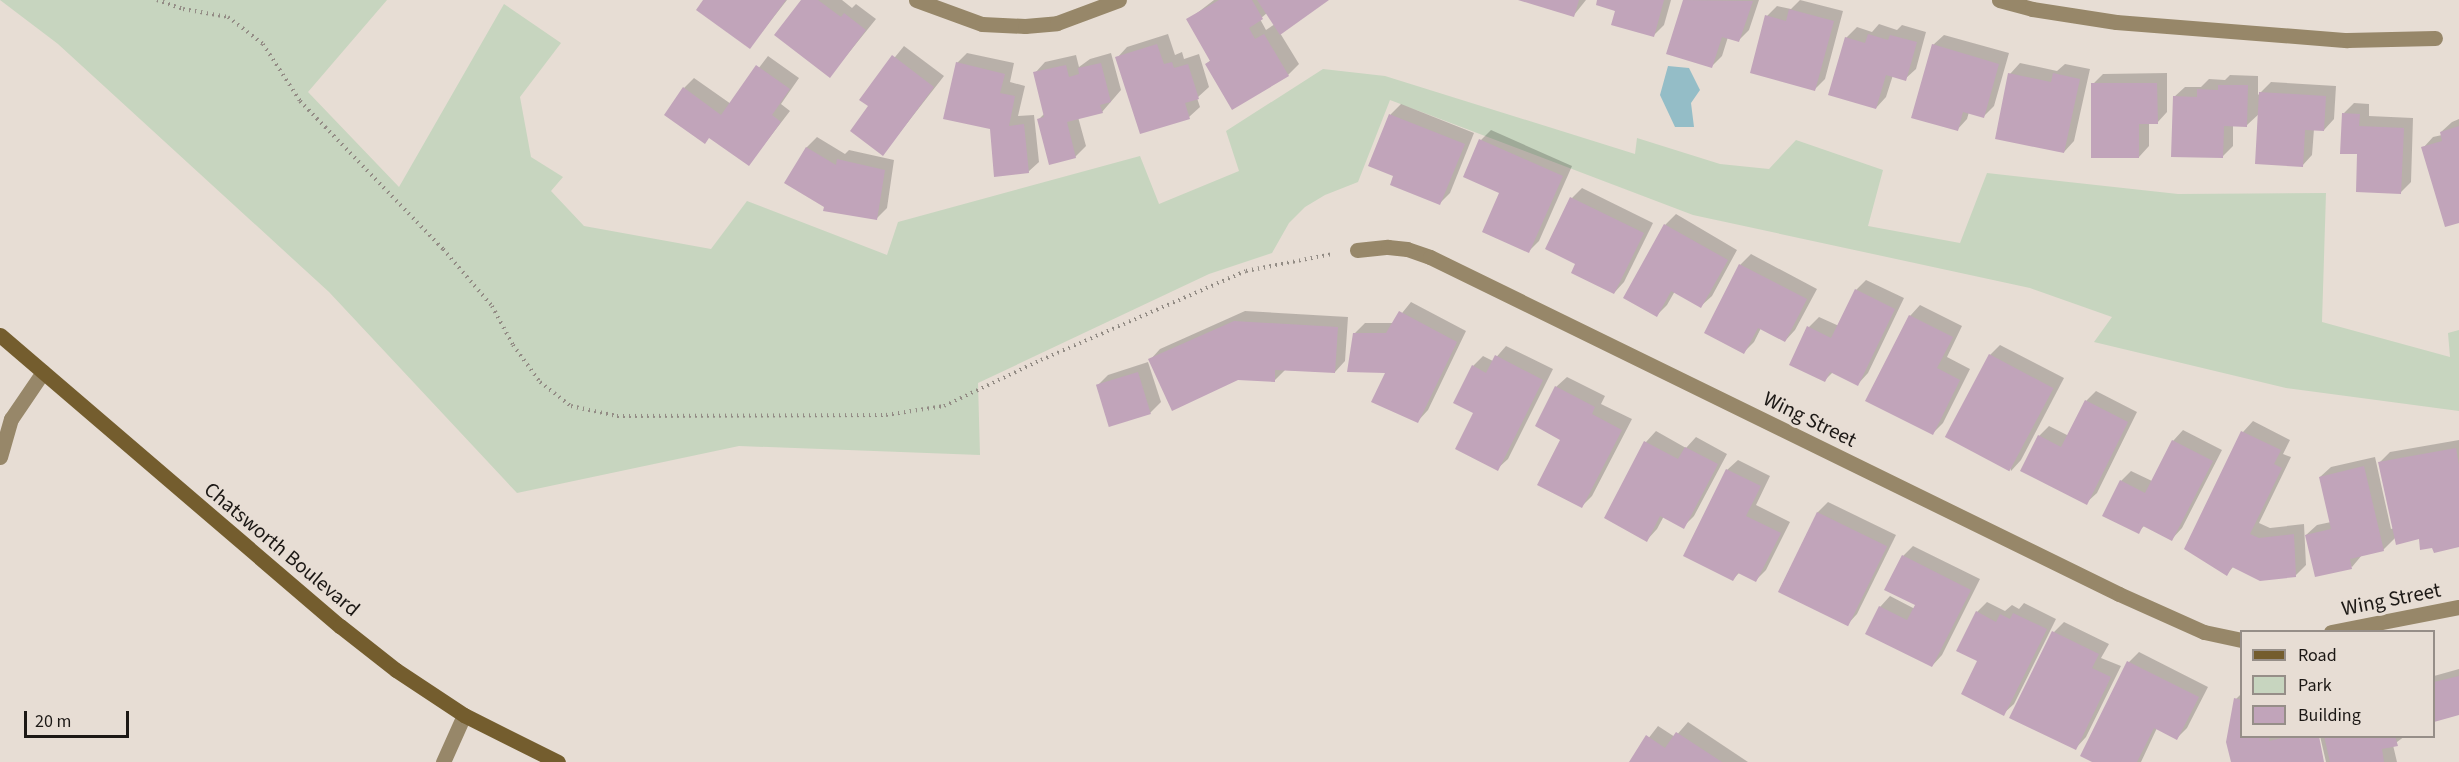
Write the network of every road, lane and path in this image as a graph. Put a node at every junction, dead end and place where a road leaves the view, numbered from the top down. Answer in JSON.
{"nodes":[{"id":1,"x":158,"y":0,"type":"edge"},
{"id":2,"x":916,"y":0,"type":"edge"},
{"id":3,"x":1119,"y":0,"type":"edge"},
{"id":4,"x":1999,"y":0,"type":"edge"},
{"id":5,"x":2435,"y":38,"type":"dead end"},
{"id":6,"x":1357,"y":250,"type":"joint"},
{"id":7,"x":0,"y":335,"type":"edge"},
{"id":8,"x":43,"y":372,"type":"junction"},
{"id":9,"x":0,"y":457,"type":"edge"},
{"id":10,"x":2459,"y":607,"type":"edge"},
{"id":11,"x":2341,"y":630,"type":"edge"},
{"id":12,"x":2240,"y":640,"type":"edge"},
{"id":13,"x":464,"y":715,"type":"junction"},
{"id":14,"x":442,"y":762,"type":"edge"},
{"id":15,"x":558,"y":762,"type":"edge"}],
"edges":[{"from":1,"to":6,"type":"path"},
{"from":2,"to":3,"type":"street"},
{"from":4,"to":5,"type":"street"},
{"from":6,"to":12,"type":"street","name":"Wing Street"},
{"from":7,"to":8,"type":"main road","name":"Chatsworth Boulevard"},
{"from":8,"to":9,"type":"street"},
{"from":8,"to":13,"type":"main road","name":"Chatsworth Boulevard"},
{"from":10,"to":11,"type":"street","name":"Wing Street"},
{"from":13,"to":14,"type":"street"},
{"from":13,"to":15,"type":"main road","name":"Chatsworth Boulevard"}]}
